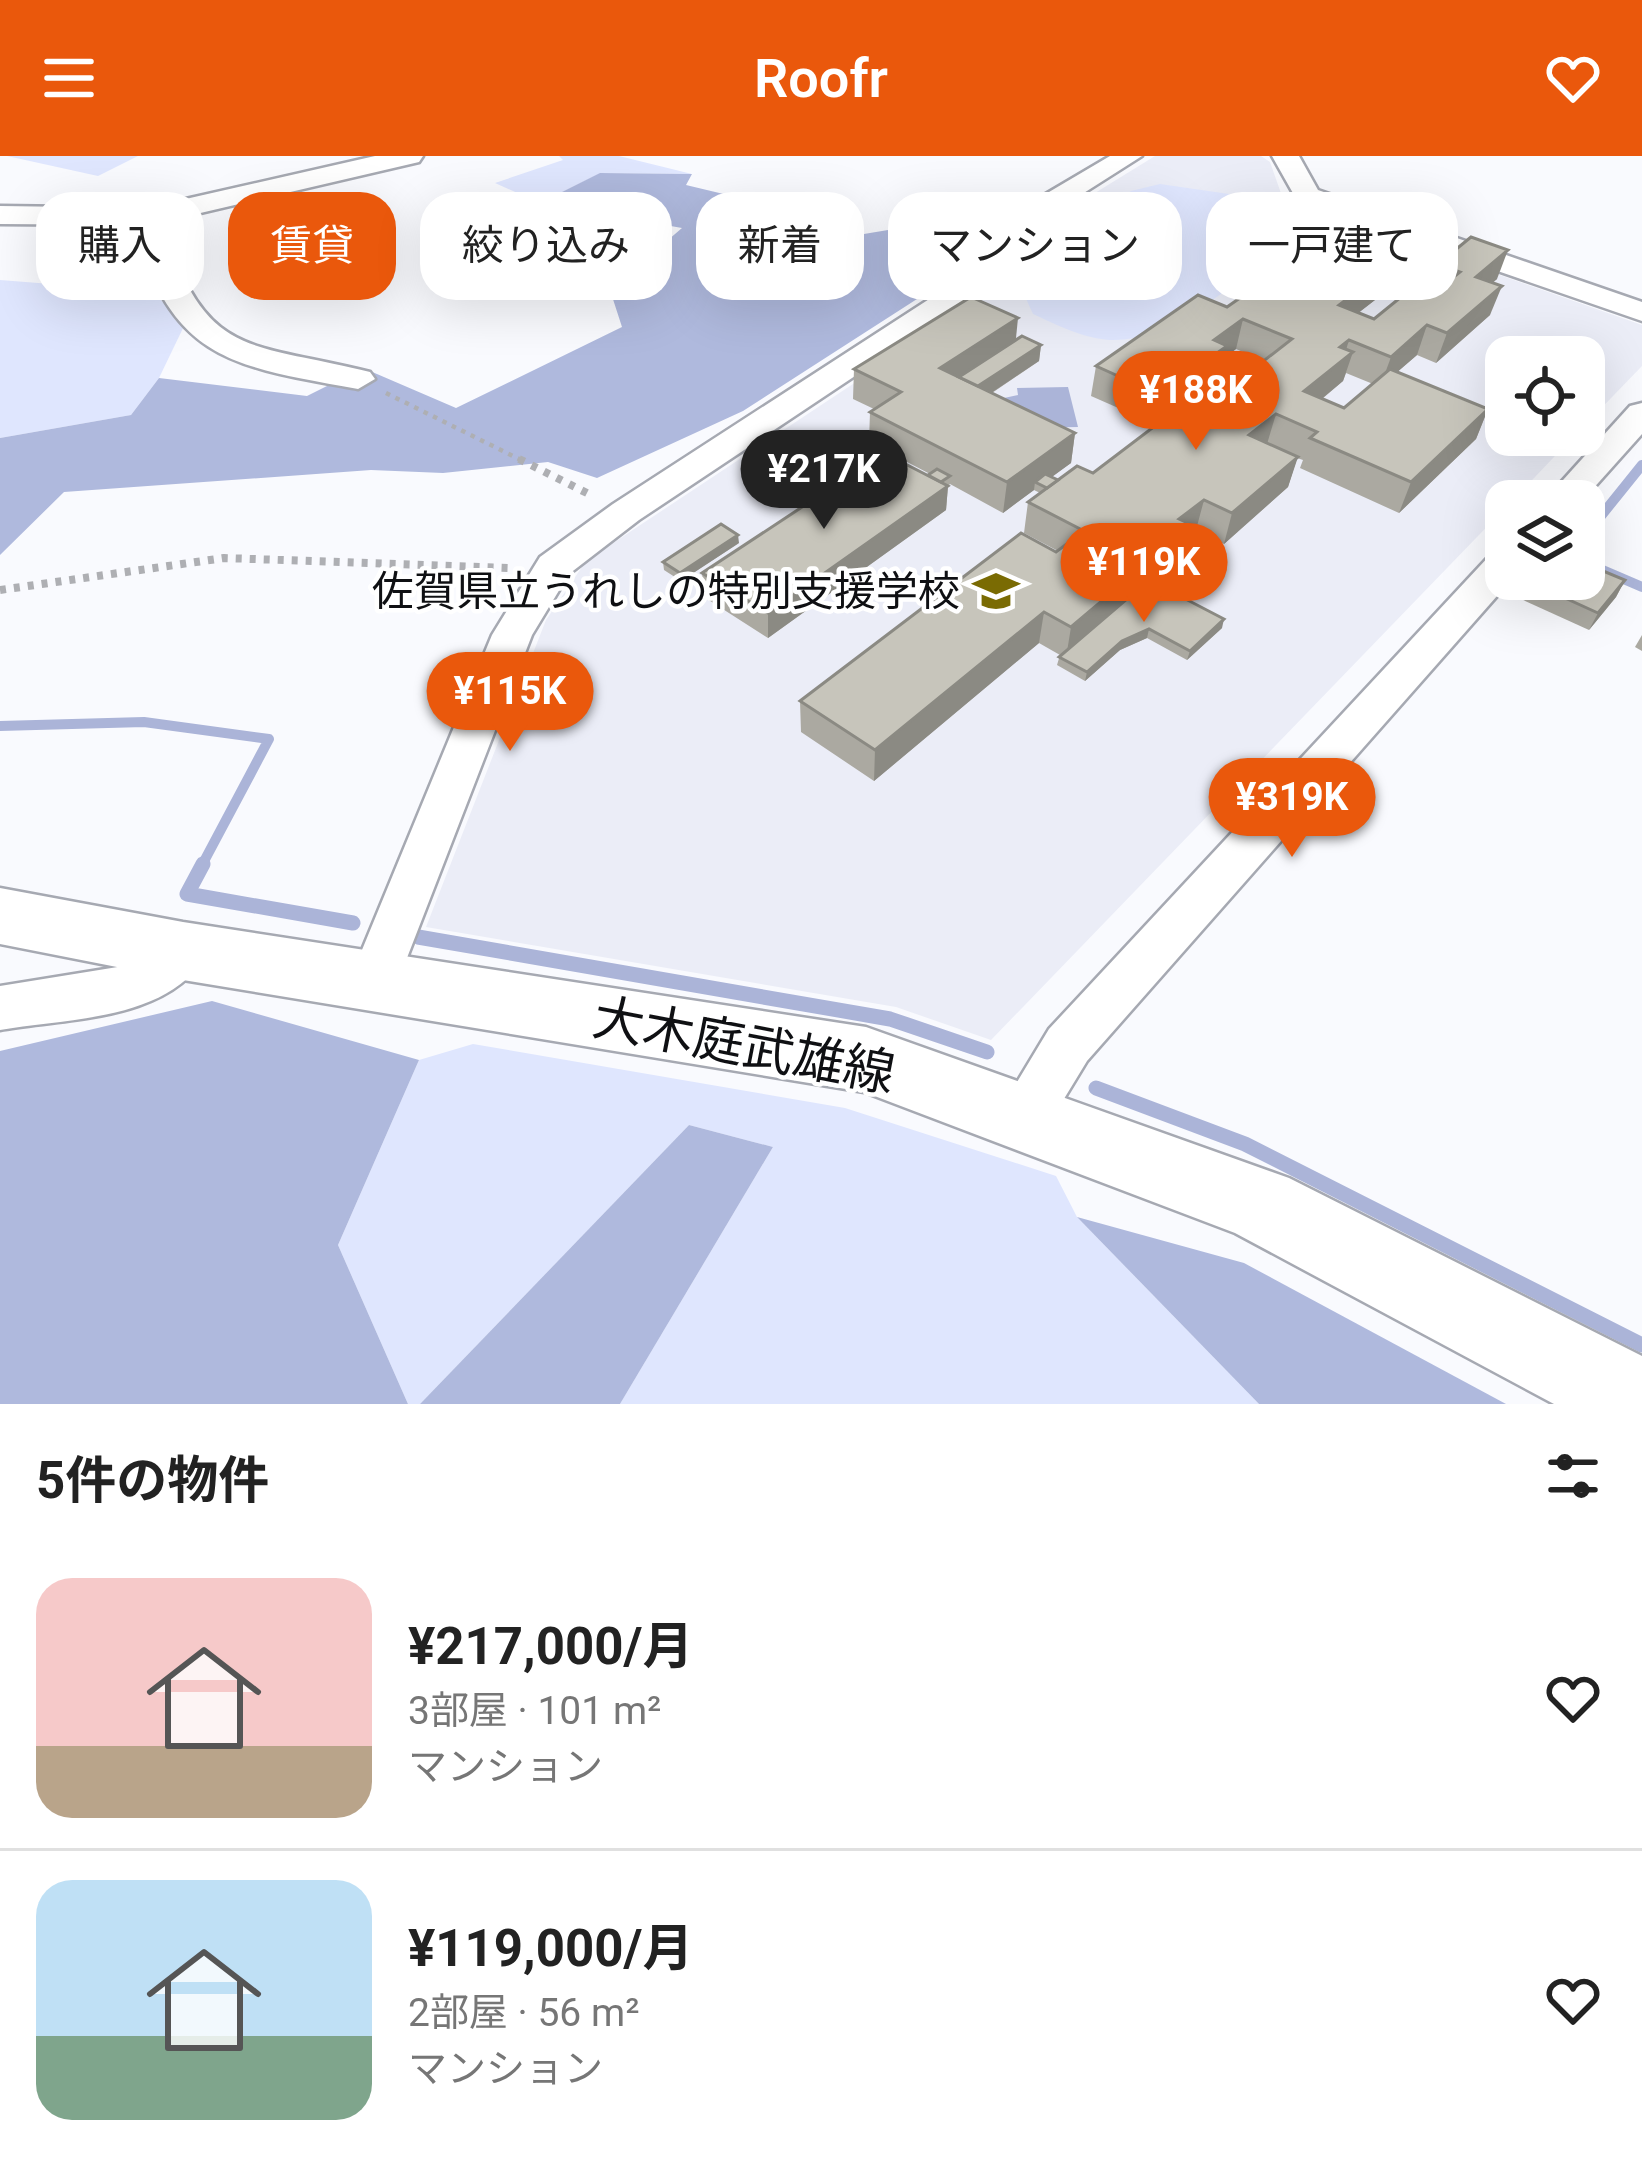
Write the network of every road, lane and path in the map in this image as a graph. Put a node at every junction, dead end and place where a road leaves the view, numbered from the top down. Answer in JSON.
{"nodes":[{"id":1,"x":410,"y":156,"type":"edge"},
{"id":2,"x":1129,"y":156,"type":"edge"},
{"id":3,"x":1286,"y":156,"type":"edge"},
{"id":4,"x":204,"y":204,"type":"edge"},
{"id":5,"x":0,"y":215,"type":"edge"},
{"id":6,"x":36,"y":215,"type":"edge"},
{"id":7,"x":180,"y":300,"type":"edge"},
{"id":8,"x":1642,"y":312,"type":"edge"},
{"id":9,"x":358,"y":379,"type":"joint"},
{"id":10,"x":1642,"y":412,"type":"edge"},
{"id":11,"x":1581,"y":480,"type":"edge"},
{"id":12,"x":626,"y":512,"type":"junction"},
{"id":13,"x":554,"y":566,"type":"junction"},
{"id":14,"x":1485,"y":585,"type":"edge"},
{"id":15,"x":0,"y":590,"type":"edge"},
{"id":16,"x":0,"y":916,"type":"edge"},
{"id":17,"x":183,"y":951,"type":"junction"},
{"id":18,"x":375,"y":979,"type":"junction"},
{"id":19,"x":0,"y":1008,"type":"edge"},
{"id":20,"x":1023,"y":1117,"type":"junction"},
{"id":21,"x":1642,"y":1403,"type":"edge"}],
"edges":[{"from":1,"to":4,"type":"street"},
{"from":2,"to":12,"type":"street"},
{"from":3,"to":8,"type":"street"},
{"from":5,"to":6,"type":"street"},
{"from":7,"to":9,"type":"street"},
{"from":9,"to":12,"type":"path"},
{"from":10,"to":11,"type":"street"},
{"from":12,"to":13,"type":"street"},
{"from":13,"to":15,"type":"path"},
{"from":13,"to":18,"type":"street"},
{"from":14,"to":20,"type":"street"},
{"from":16,"to":17,"type":"main road","name":"大木庭武雄線"},
{"from":17,"to":18,"type":"main road","name":"大木庭武雄線"},
{"from":17,"to":19,"type":"street"},
{"from":18,"to":20,"type":"main road","name":"大木庭武雄線"},
{"from":20,"to":21,"type":"main road","name":"大木庭武雄線"}]}
